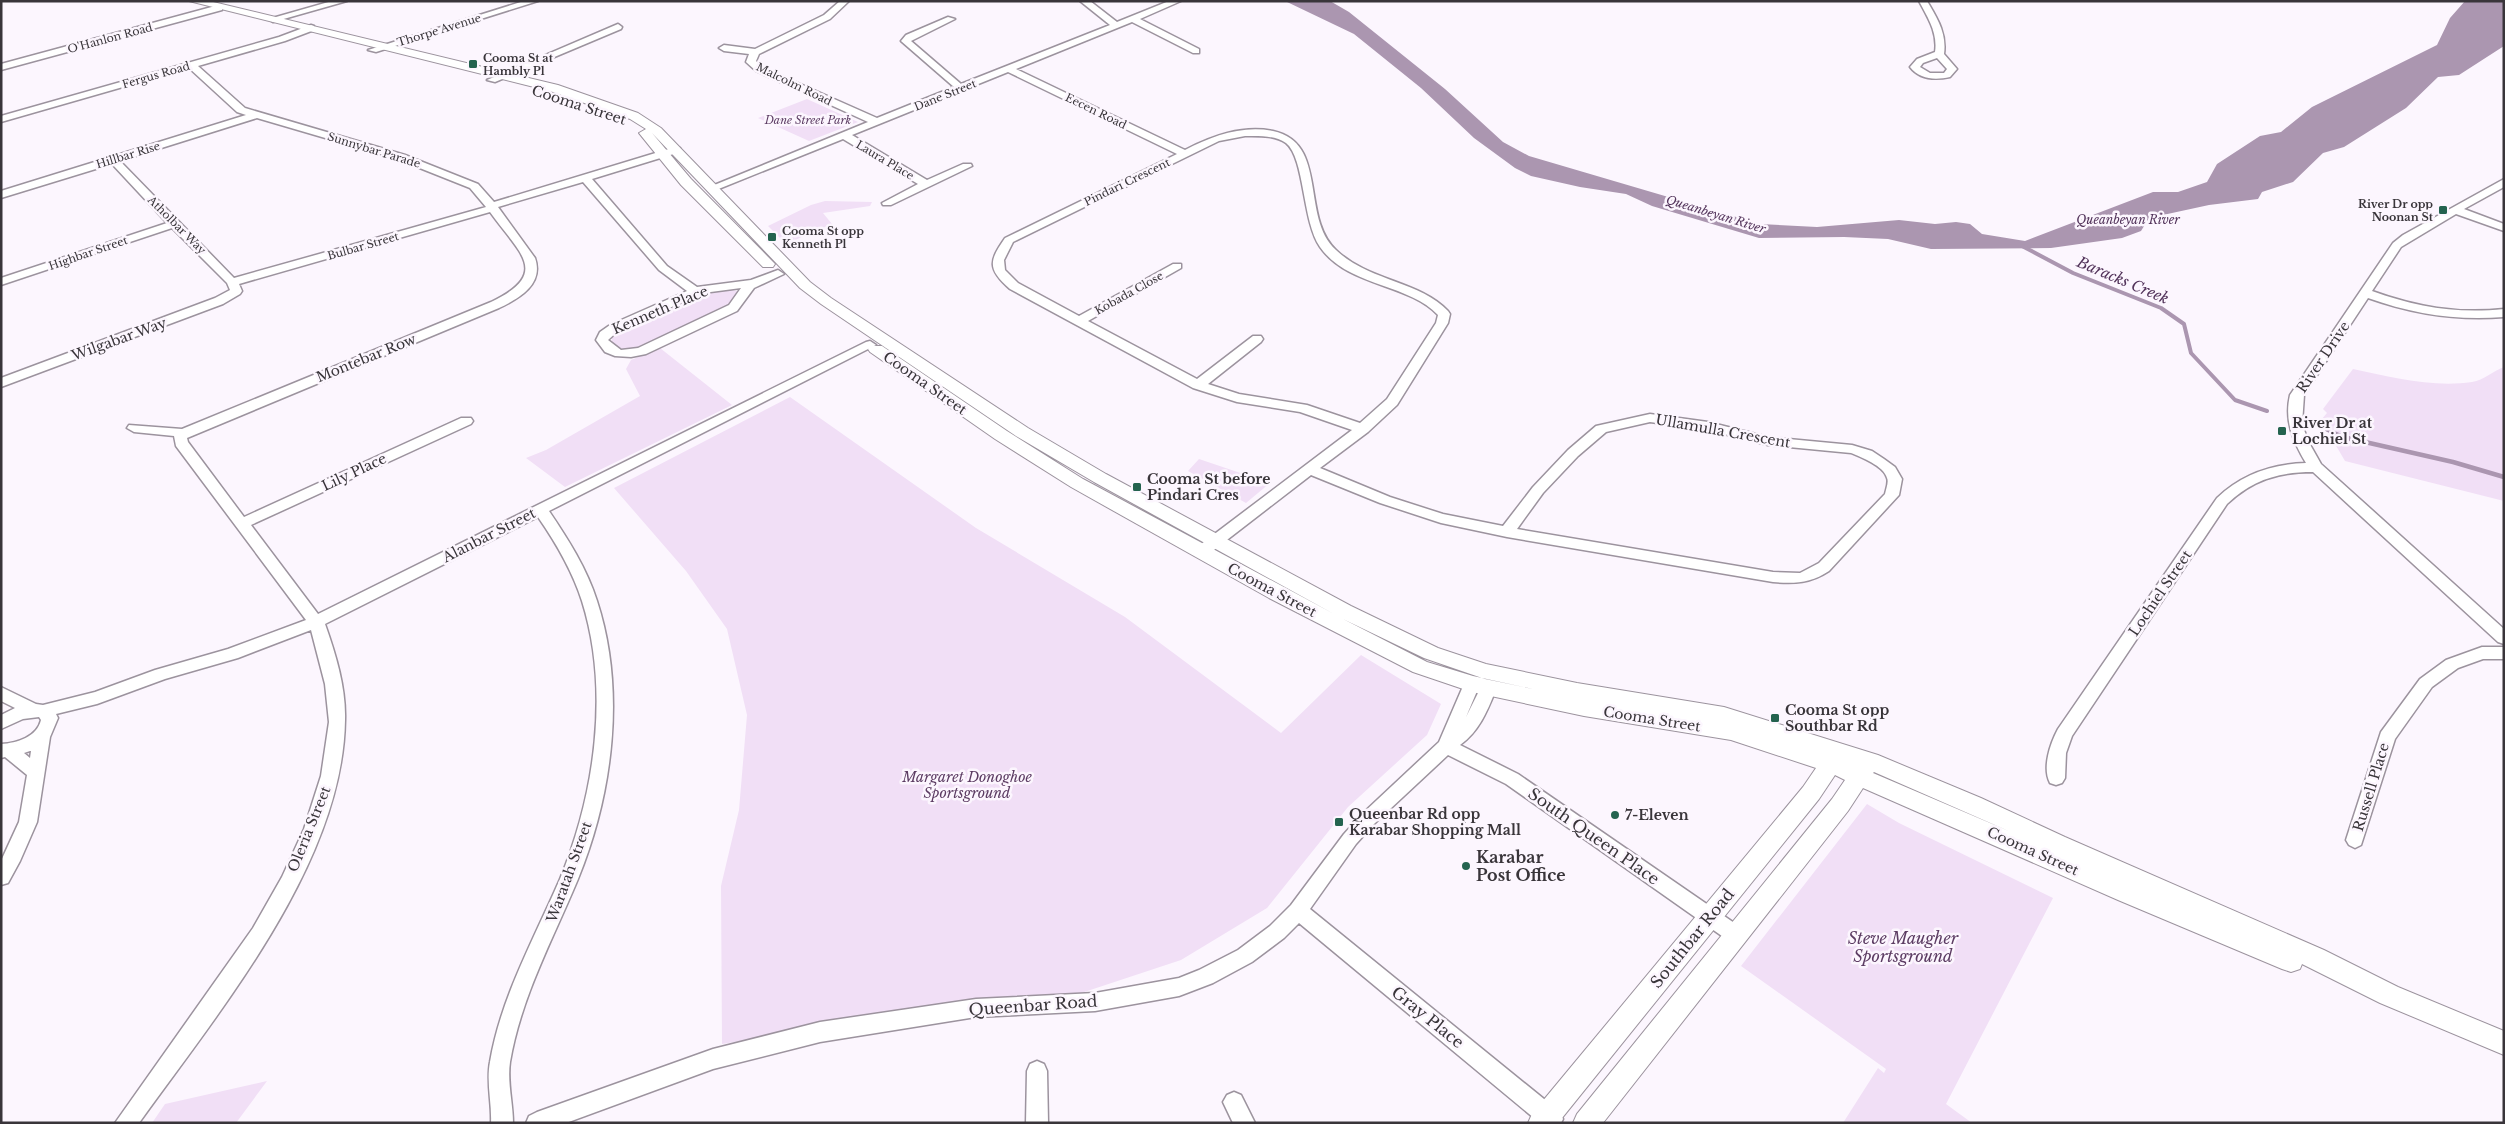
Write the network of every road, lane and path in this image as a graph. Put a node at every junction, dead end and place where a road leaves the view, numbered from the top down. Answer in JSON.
{"nodes":[{"id":1,"x":194,"y":1,"type":"edge"},
{"id":2,"x":343,"y":1,"type":"edge"},
{"id":3,"x":534,"y":1,"type":"edge"},
{"id":4,"x":845,"y":1,"type":"edge"},
{"id":5,"x":1084,"y":1,"type":"edge"},
{"id":6,"x":1177,"y":1,"type":"edge"},
{"id":7,"x":1923,"y":1,"type":"edge"},
{"id":8,"x":219,"y":8,"type":"junction"},
{"id":9,"x":253,"y":16,"type":"junction"},
{"id":10,"x":950,"y":18,"type":"dead end"},
{"id":11,"x":1132,"y":19,"type":"junction"},
{"id":12,"x":279,"y":20,"type":"junction"},
{"id":13,"x":1116,"y":25,"type":"junction"},
{"id":14,"x":618,"y":27,"type":"dead end"},
{"id":15,"x":306,"y":30,"type":"junction"},
{"id":16,"x":724,"y":48,"type":"dead end"},
{"id":17,"x":378,"y":49,"type":"junction"},
{"id":18,"x":1196,"y":51,"type":"dead end"},
{"id":19,"x":756,"y":52,"type":"junction"},
{"id":20,"x":1938,"y":54,"type":"dead end"},
{"id":21,"x":191,"y":65,"type":"junction"},
{"id":22,"x":1,"y":68,"type":"edge"},
{"id":23,"x":1008,"y":69,"type":"junction"},
{"id":24,"x":497,"y":77,"type":"junction"},
{"id":25,"x":960,"y":88,"type":"junction"},
{"id":26,"x":255,"y":115,"type":"junction"},
{"id":27,"x":1,"y":119,"type":"edge"},
{"id":28,"x":877,"y":122,"type":"junction"},
{"id":29,"x":844,"y":135,"type":"junction"},
{"id":30,"x":676,"y":150,"type":"junction"},
{"id":31,"x":662,"y":154,"type":"junction"},
{"id":32,"x":1184,"y":154,"type":"junction"},
{"id":33,"x":114,"y":160,"type":"junction"},
{"id":34,"x":674,"y":166,"type":"junction"},
{"id":35,"x":967,"y":166,"type":"dead end"},
{"id":36,"x":585,"y":176,"type":"junction"},
{"id":37,"x":2504,"y":182,"type":"edge"},
{"id":38,"x":926,"y":184,"type":"junction"},
{"id":39,"x":712,"y":188,"type":"junction"},
{"id":40,"x":1,"y":195,"type":"edge"},
{"id":41,"x":887,"y":203,"type":"dead end"},
{"id":42,"x":492,"y":207,"type":"junction"},
{"id":43,"x":2457,"y":210,"type":"junction"},
{"id":44,"x":722,"y":219,"type":"junction"},
{"id":45,"x":174,"y":224,"type":"junction"},
{"id":46,"x":2504,"y":228,"type":"edge"},
{"id":47,"x":533,"y":266,"type":"joint"},
{"id":48,"x":1177,"y":266,"type":"dead end"},
{"id":49,"x":784,"y":272,"type":"junction"},
{"id":50,"x":1,"y":282,"type":"edge"},
{"id":51,"x":753,"y":283,"type":"junction"},
{"id":52,"x":234,"y":287,"type":"junction"},
{"id":53,"x":696,"y":292,"type":"junction"},
{"id":54,"x":2366,"y":292,"type":"junction"},
{"id":55,"x":2504,"y":313,"type":"edge"},
{"id":56,"x":1080,"y":320,"type":"junction"},
{"id":57,"x":1257,"y":339,"type":"dead end"},
{"id":58,"x":876,"y":342,"type":"junction"},
{"id":59,"x":1,"y":383,"type":"edge"},
{"id":60,"x":1198,"y":385,"type":"junction"},
{"id":61,"x":466,"y":421,"type":"dead end"},
{"id":62,"x":134,"y":428,"type":"dead end"},
{"id":63,"x":1363,"y":429,"type":"junction"},
{"id":64,"x":183,"y":433,"type":"junction"},
{"id":65,"x":2316,"y":467,"type":"junction"},
{"id":66,"x":1310,"y":469,"type":"junction"},
{"id":67,"x":540,"y":509,"type":"junction"},
{"id":68,"x":241,"y":524,"type":"junction"},
{"id":69,"x":1508,"y":532,"type":"junction"},
{"id":70,"x":1209,"y":546,"type":"junction"},
{"id":71,"x":316,"y":622,"type":"junction"},
{"id":72,"x":2504,"y":638,"type":"edge"},
{"id":73,"x":2504,"y":653,"type":"edge"},
{"id":74,"x":1482,"y":680,"type":"junction"},
{"id":75,"x":1,"y":693,"type":"edge"},
{"id":76,"x":42,"y":720,"type":"junction"},
{"id":77,"x":1,"y":723,"type":"edge"},
{"id":78,"x":1446,"y":746,"type":"junction"},
{"id":79,"x":5,"y":751,"type":"edge"},
{"id":80,"x":1834,"y":757,"type":"junction"},
{"id":81,"x":1865,"y":768,"type":"junction"},
{"id":82,"x":35,"y":772,"type":"junction"},
{"id":83,"x":2056,"y":778,"type":"dead end"},
{"id":84,"x":2354,"y":840,"type":"dead end"},
{"id":85,"x":2054,"y":852,"type":"joint"},
{"id":86,"x":1,"y":877,"type":"edge"},
{"id":87,"x":1298,"y":910,"type":"junction"},
{"id":88,"x":1710,"y":917,"type":"junction"},
{"id":89,"x":1736,"y":935,"type":"junction"},
{"id":90,"x":2389,"y":995,"type":"joint"},
{"id":91,"x":2504,"y":1043,"type":"edge"},
{"id":92,"x":1037,"y":1071,"type":"dead end"},
{"id":93,"x":1234,"y":1102,"type":"dead end"},
{"id":94,"x":1549,"y":1120,"type":"edge"},
{"id":95,"x":126,"y":1123,"type":"edge"},
{"id":96,"x":502,"y":1123,"type":"edge"},
{"id":97,"x":537,"y":1123,"type":"edge"},
{"id":98,"x":1037,"y":1123,"type":"edge"},
{"id":99,"x":1244,"y":1123,"type":"edge"},
{"id":100,"x":1586,"y":1123,"type":"edge"}],
"edges":[{"from":1,"to":8,"type":"main road","name":"Cooma Street"},
{"from":2,"to":12,"type":"street"},
{"from":3,"to":17,"type":"street","name":"Thorpe Avenue"},
{"from":4,"to":19,"type":"street","name":"Malcolm Road"},
{"from":5,"to":13,"type":"street"},
{"from":6,"to":11,"type":"street","name":"Dane Street"},
{"from":7,"to":20,"type":"street"},
{"from":8,"to":9,"type":"main road","name":"Cooma Street"},
{"from":8,"to":22,"type":"street","name":"O'Hanlon Road"},
{"from":9,"to":12,"type":"main road","name":"Cooma Street"},
{"from":9,"to":15,"type":"main road","name":"Cooma Street"},
{"from":10,"to":25,"type":"street"},
{"from":11,"to":13,"type":"street","name":"Dane Street"},
{"from":11,"to":18,"type":"street"},
{"from":12,"to":15,"type":"main road","name":"Cooma Street"},
{"from":13,"to":23,"type":"street","name":"Dane Street"},
{"from":14,"to":24,"type":"street"},
{"from":15,"to":17,"type":"main road","name":"Cooma Street"},
{"from":15,"to":21,"type":"street","name":"Fergus Road"},
{"from":16,"to":19,"type":"street","name":"Malcolm Road"},
{"from":17,"to":24,"type":"main road","name":"Cooma Street"},
{"from":19,"to":28,"type":"street","name":"Malcolm Road"},
{"from":21,"to":26,"type":"street","name":"Sunnybar Parade"},
{"from":21,"to":27,"type":"street","name":"Fergus Road"},
{"from":23,"to":25,"type":"street","name":"Dane Street"},
{"from":23,"to":32,"type":"street","name":"Eecen Road"},
{"from":24,"to":30,"type":"main road","name":"Cooma Street"},
{"from":24,"to":31,"type":"main road","name":"Cooma Street"},
{"from":25,"to":28,"type":"street","name":"Dane Street"},
{"from":26,"to":33,"type":"street","name":"Hillbar Rise"},
{"from":26,"to":42,"type":"street","name":"Sunnybar Parade"},
{"from":28,"to":29,"type":"street","name":"Dane Street"},
{"from":29,"to":38,"type":"street","name":"Laura Place"},
{"from":29,"to":39,"type":"street","name":"Dane Street"},
{"from":30,"to":31,"type":"street","name":"Bulbar Street"},
{"from":30,"to":39,"type":"main road","name":"Cooma Street"},
{"from":31,"to":34,"type":"main road","name":"Cooma Street"},
{"from":31,"to":36,"type":"street","name":"Bulbar Street"},
{"from":32,"to":56,"type":"street","name":"Pindari Crescent"},
{"from":32,"to":63,"type":"street","name":"Pindari Crescent"},
{"from":33,"to":40,"type":"street","name":"Hillbar Rise"},
{"from":33,"to":45,"type":"street","name":"Atholbar Way"},
{"from":34,"to":39,"type":"main road"},
{"from":34,"to":44,"type":"main road","name":"Cooma Street"},
{"from":35,"to":38,"type":"street","name":"Laura Place"},
{"from":36,"to":42,"type":"street","name":"Bulbar Street"},
{"from":36,"to":53,"type":"street"},
{"from":37,"to":43,"type":"street","name":"River Drive"},
{"from":38,"to":41,"type":"street","name":"Laura Place"},
{"from":39,"to":44,"type":"main road"},
{"from":39,"to":49,"type":"main road","name":"Cooma Street"},
{"from":42,"to":47,"type":"street","name":"Sunnybar Parade"},
{"from":42,"to":52,"type":"street","name":"Bulbar Street"},
{"from":43,"to":46,"type":"street"},
{"from":43,"to":54,"type":"street","name":"River Drive"},
{"from":44,"to":49,"type":"main road","name":"Cooma Street"},
{"from":45,"to":50,"type":"street","name":"Highbar Street"},
{"from":45,"to":52,"type":"street","name":"Atholbar Way"},
{"from":47,"to":64,"type":"street","name":"Montebar Row"},
{"from":48,"to":56,"type":"street","name":"Kobada Close"},
{"from":49,"to":51,"type":"street","name":"Kenneth Place"},
{"from":49,"to":58,"type":"main road","name":"Cooma Street"},
{"from":51,"to":53,"type":"street","name":"Kenneth Place"},
{"from":51,"to":53,"type":"street","name":"Kenneth Place"},
{"from":52,"to":59,"type":"street","name":"Wilgabar Way"},
{"from":54,"to":55,"type":"street"},
{"from":54,"to":65,"type":"street","name":"River Drive"},
{"from":56,"to":60,"type":"street","name":"Pindari Crescent"},
{"from":57,"to":60,"type":"street"},
{"from":58,"to":67,"type":"street","name":"Alanbar Street"},
{"from":58,"to":70,"type":"main road","name":"Cooma Street"},
{"from":60,"to":63,"type":"street","name":"Pindari Crescent"},
{"from":61,"to":68,"type":"street","name":"Lily Place"},
{"from":62,"to":64,"type":"street"},
{"from":63,"to":66,"type":"street","name":"Pindari Crescent"},
{"from":64,"to":68,"type":"street","name":"Oleria Street"},
{"from":65,"to":72,"type":"street","name":"River Drive"},
{"from":65,"to":83,"type":"street","name":"Lochiel Street"},
{"from":66,"to":69,"type":"street","name":"Ullamulla Crescent"},
{"from":66,"to":70,"type":"street","name":"Pindari Crescent"},
{"from":67,"to":71,"type":"street","name":"Alanbar Street"},
{"from":67,"to":96,"type":"street","name":"Waratah Street"},
{"from":68,"to":71,"type":"street","name":"Oleria Street"},
{"from":69,"to":69,"type":"street","name":"Ullamulla Crescent"},
{"from":70,"to":74,"type":"main road","name":"Cooma Street"},
{"from":71,"to":76,"type":"street","name":"Alanbar Street"},
{"from":71,"to":95,"type":"street","name":"Oleria Street"},
{"from":73,"to":84,"type":"street","name":"Russell Place"},
{"from":74,"to":78,"type":"street","name":"Queenbar Road"},
{"from":74,"to":80,"type":"main road","name":"Cooma Street"},
{"from":75,"to":76,"type":"street"},
{"from":76,"to":77,"type":"street"},
{"from":76,"to":79,"type":"street"},
{"from":76,"to":82,"type":"street"},
{"from":78,"to":87,"type":"street","name":"Queenbar Road"},
{"from":78,"to":88,"type":"street","name":"South Queen Place"},
{"from":79,"to":82,"type":"street"},
{"from":80,"to":81,"type":"main road","name":"Cooma Street"},
{"from":80,"to":88,"type":"main road","name":"Southbar Road"},
{"from":81,"to":85,"type":"main road","name":"Cooma Street"},
{"from":81,"to":89,"type":"main road"},
{"from":82,"to":86,"type":"street"},
{"from":85,"to":90,"type":"main road","name":"Cooma Street"},
{"from":87,"to":94,"type":"street","name":"Gray Place"},
{"from":87,"to":97,"type":"street","name":"Queenbar Road"},
{"from":88,"to":89,"type":"street","name":"South Queen Place"},
{"from":88,"to":94,"type":"main road","name":"Southbar Road"},
{"from":89,"to":100,"type":"main road"},
{"from":90,"to":91,"type":"main road","name":"Cooma Street"},
{"from":92,"to":98,"type":"street"},
{"from":93,"to":99,"type":"street"}]}
